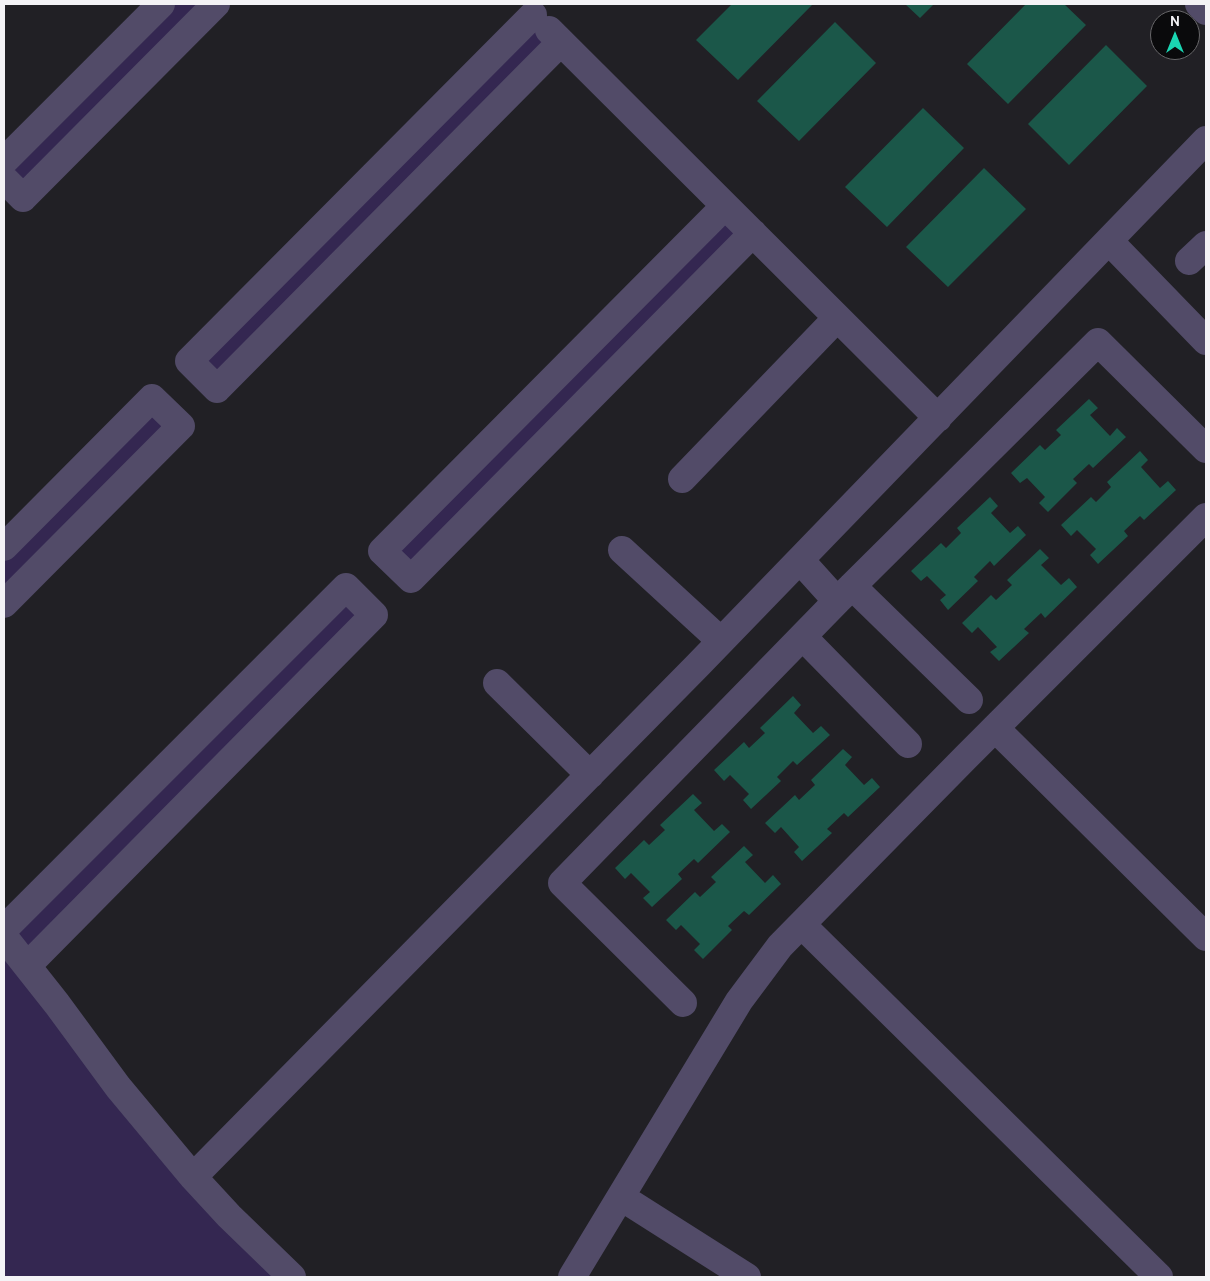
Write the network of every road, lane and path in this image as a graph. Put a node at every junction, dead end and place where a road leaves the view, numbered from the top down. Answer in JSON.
{"nodes":[{"id":1,"x":161,"y":4,"type":"edge"},
{"id":2,"x":216,"y":4,"type":"edge"},
{"id":3,"x":1199,"y":4,"type":"edge"},
{"id":4,"x":528,"y":9,"type":"edge"},
{"id":5,"x":1206,"y":11,"type":"edge"},
{"id":6,"x":561,"y":42,"type":"junction"},
{"id":7,"x":1206,"y":140,"type":"edge"},
{"id":8,"x":4,"y":161,"type":"edge"},
{"id":9,"x":4,"y":179,"type":"edge"},
{"id":10,"x":725,"y":206,"type":"junction"},
{"id":11,"x":753,"y":233,"type":"junction"},
{"id":12,"x":1109,"y":241,"type":"junction"},
{"id":13,"x":838,"y":318,"type":"junction"},
{"id":14,"x":1206,"y":341,"type":"edge"},
{"id":15,"x":938,"y":418,"type":"junction"},
{"id":16,"x":1206,"y":449,"type":"edge"},
{"id":17,"x":682,"y":479,"type":"dead end"},
{"id":18,"x":1206,"y":517,"type":"edge"},
{"id":19,"x":4,"y":547,"type":"edge"},
{"id":20,"x":622,"y":550,"type":"dead end"},
{"id":21,"x":800,"y":560,"type":"junction"},
{"id":22,"x":845,"y":594,"type":"junction"},
{"id":23,"x":4,"y":604,"type":"edge"},
{"id":24,"x":803,"y":637,"type":"junction"},
{"id":25,"x":721,"y":641,"type":"junction"},
{"id":26,"x":497,"y":683,"type":"dead end"},
{"id":27,"x":969,"y":700,"type":"dead end"},
{"id":28,"x":995,"y":728,"type":"junction"},
{"id":29,"x":908,"y":744,"type":"dead end"},
{"id":30,"x":590,"y":775,"type":"junction"},
{"id":31,"x":802,"y":925,"type":"junction"},
{"id":32,"x":4,"y":929,"type":"edge"},
{"id":33,"x":4,"y":937,"type":"edge"},
{"id":34,"x":1206,"y":937,"type":"edge"},
{"id":35,"x":26,"y":966,"type":"junction"},
{"id":36,"x":683,"y":1003,"type":"dead end"},
{"id":37,"x":193,"y":1177,"type":"junction"},
{"id":38,"x":620,"y":1197,"type":"junction"},
{"id":39,"x":292,"y":1277,"type":"edge"},
{"id":40,"x":572,"y":1277,"type":"edge"},
{"id":41,"x":747,"y":1277,"type":"edge"},
{"id":42,"x":1158,"y":1277,"type":"edge"}],
"edges":[{"from":1,"to":8,"type":"street"},
{"from":2,"to":9,"type":"street"},
{"from":3,"to":5,"type":"street"},
{"from":4,"to":6,"type":"street"},
{"from":4,"to":6,"type":"street"},
{"from":6,"to":10,"type":"street"},
{"from":7,"to":12,"type":"street"},
{"from":10,"to":11,"type":"street"},
{"from":10,"to":11,"type":"street"},
{"from":11,"to":13,"type":"street"},
{"from":12,"to":14,"type":"street"},
{"from":12,"to":15,"type":"street"},
{"from":13,"to":15,"type":"street"},
{"from":13,"to":17,"type":"street"},
{"from":15,"to":21,"type":"street"},
{"from":16,"to":22,"type":"street"},
{"from":18,"to":28,"type":"street"},
{"from":19,"to":23,"type":"street"},
{"from":20,"to":25,"type":"street"},
{"from":21,"to":22,"type":"street"},
{"from":21,"to":25,"type":"street"},
{"from":22,"to":24,"type":"street"},
{"from":22,"to":27,"type":"street"},
{"from":24,"to":29,"type":"street"},
{"from":24,"to":36,"type":"street"},
{"from":25,"to":30,"type":"street"},
{"from":26,"to":30,"type":"street"},
{"from":28,"to":31,"type":"street"},
{"from":28,"to":34,"type":"street"},
{"from":30,"to":37,"type":"street"},
{"from":31,"to":38,"type":"street"},
{"from":31,"to":42,"type":"street"},
{"from":32,"to":35,"type":"street"},
{"from":33,"to":35,"type":"street"},
{"from":35,"to":37,"type":"street"},
{"from":37,"to":39,"type":"street"},
{"from":38,"to":40,"type":"street"},
{"from":38,"to":41,"type":"street"}]}
